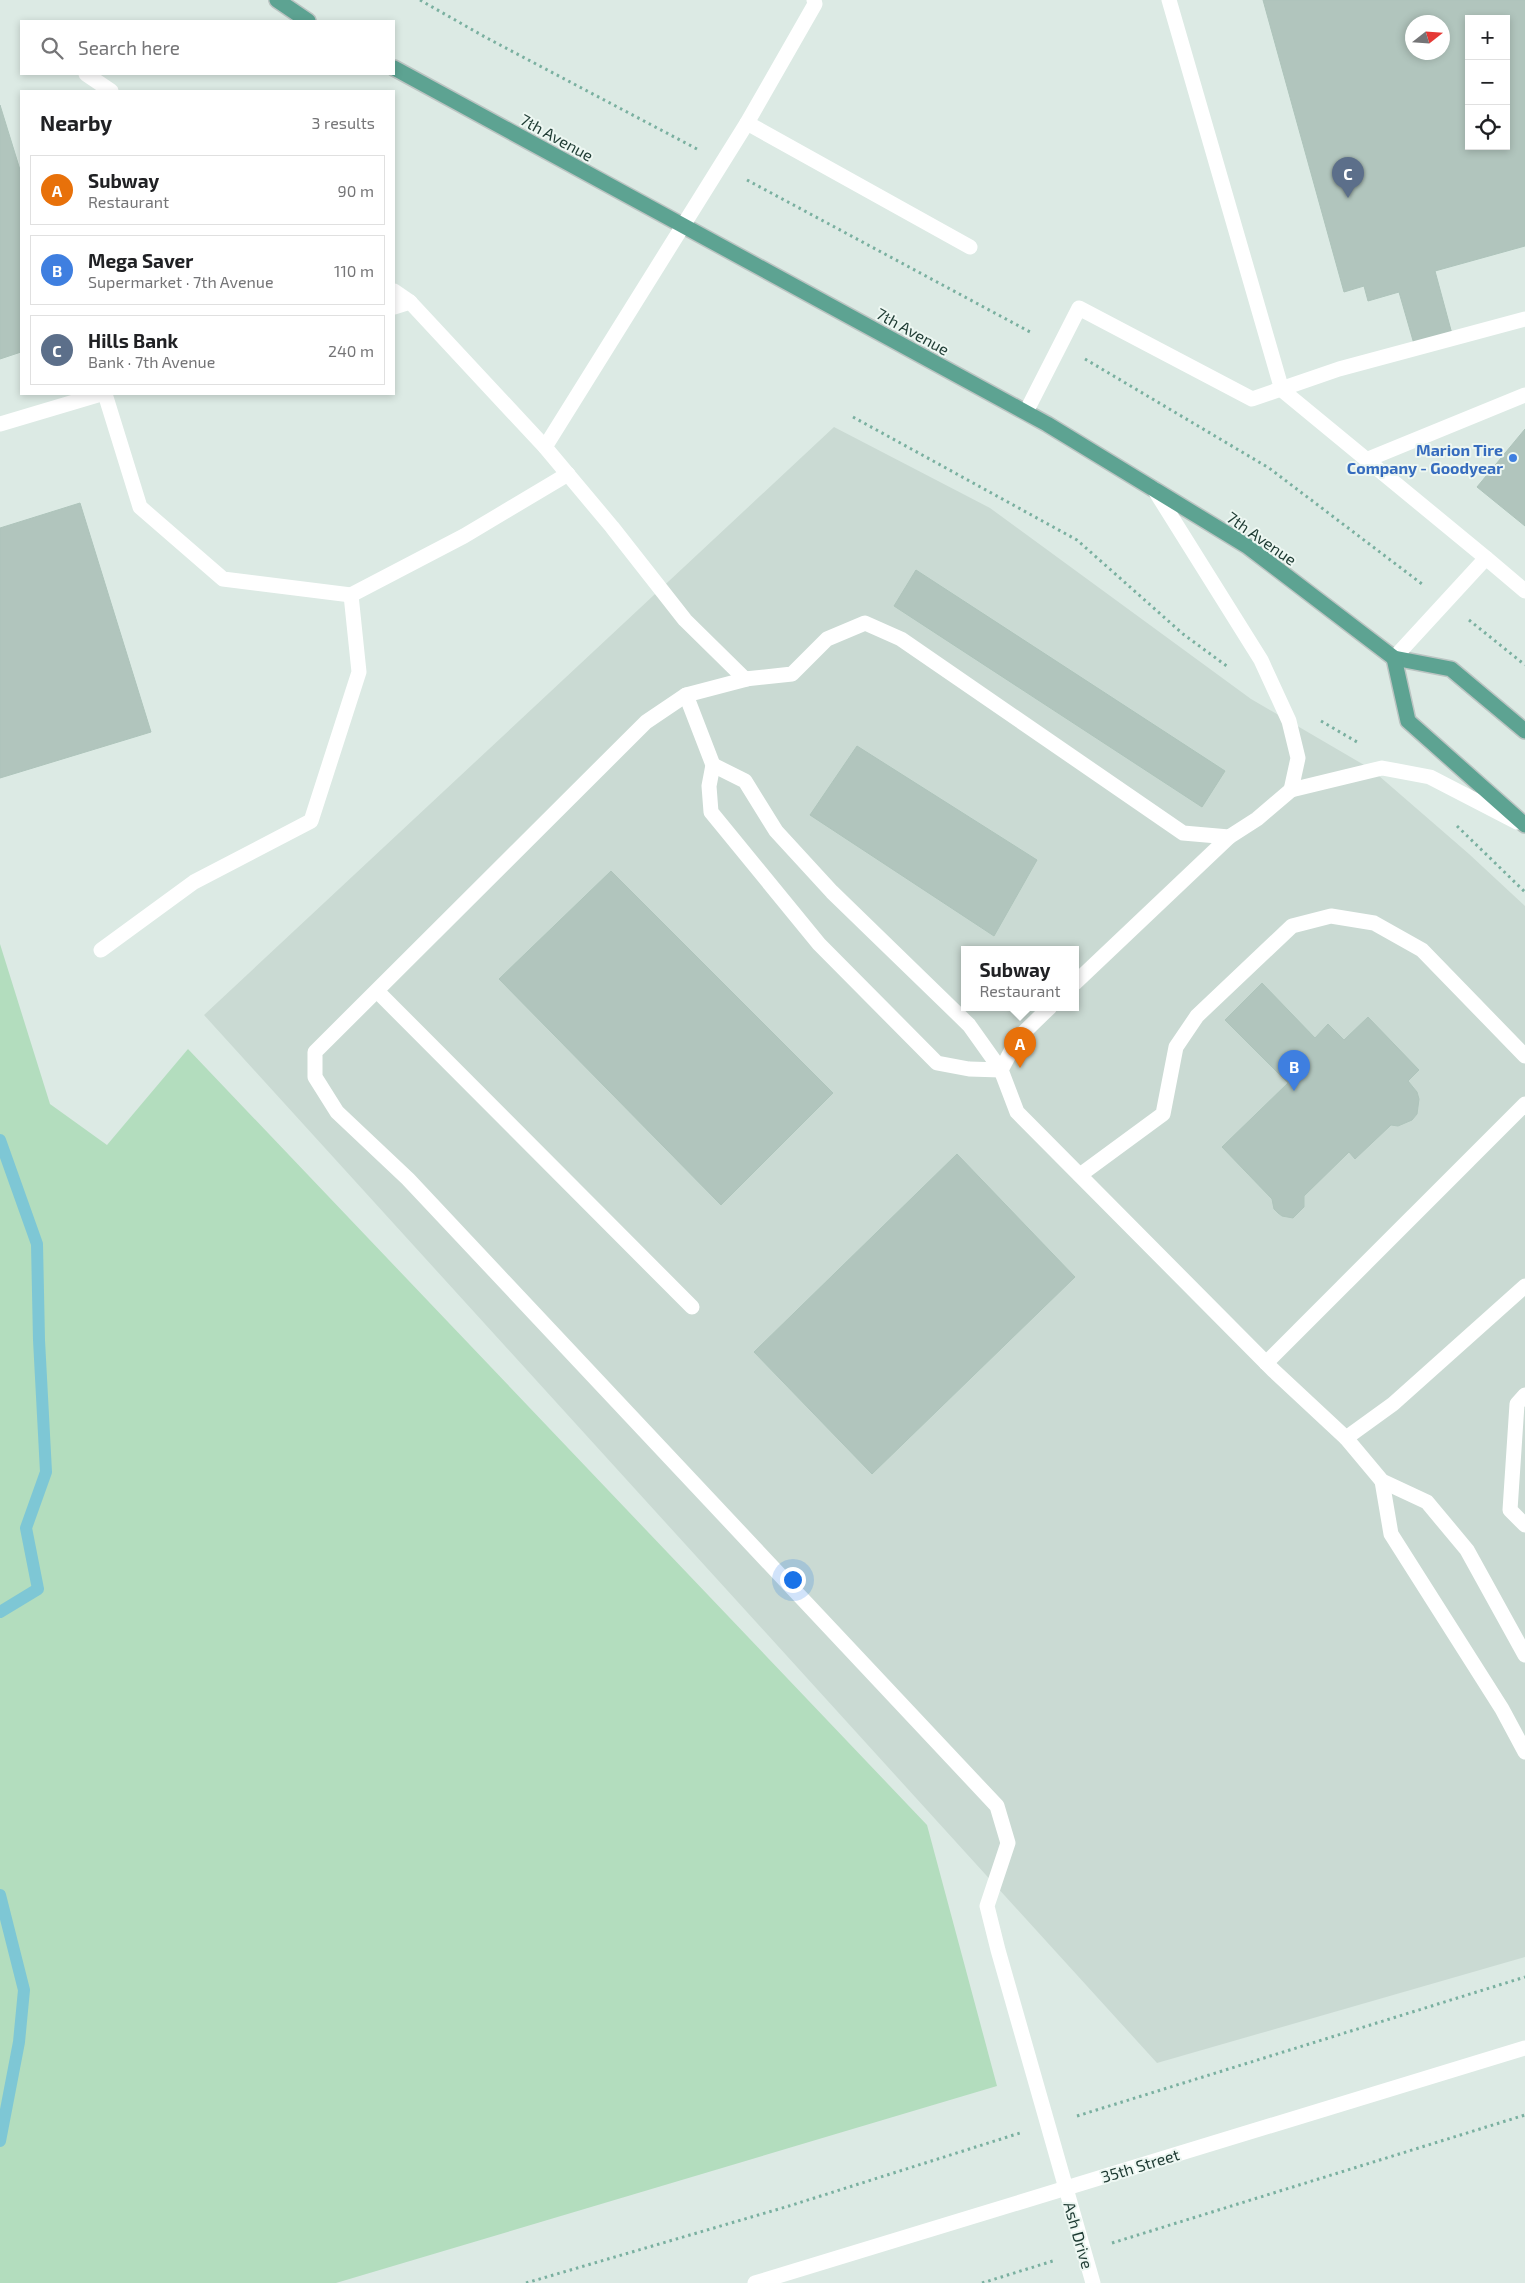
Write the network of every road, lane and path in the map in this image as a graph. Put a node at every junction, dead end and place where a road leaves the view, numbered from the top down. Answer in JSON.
{"nodes":[{"id":1,"x":277,"y":0,"type":"edge"},
{"id":2,"x":420,"y":0,"type":"edge"},
{"id":3,"x":814,"y":0,"type":"edge"},
{"id":4,"x":1169,"y":0,"type":"edge"},
{"id":5,"x":307,"y":20,"type":"edge"},
{"id":6,"x":395,"y":69,"type":"edge"},
{"id":7,"x":87,"y":75,"type":"edge"},
{"id":8,"x":110,"y":90,"type":"edge"},
{"id":9,"x":747,"y":122,"type":"junction"},
{"id":10,"x":721,"y":164,"type":"junction"},
{"id":11,"x":683,"y":225,"type":"junction"},
{"id":12,"x":970,"y":247,"type":"dead end"},
{"id":13,"x":395,"y":292,"type":"edge"},
{"id":14,"x":410,"y":302,"type":"junction"},
{"id":15,"x":395,"y":307,"type":"edge"},
{"id":16,"x":1525,"y":319,"type":"edge"},
{"id":17,"x":1060,"y":347,"type":"junction"},
{"id":18,"x":1282,"y":390,"type":"junction"},
{"id":19,"x":98,"y":395,"type":"edge"},
{"id":20,"x":105,"y":395,"type":"edge"},
{"id":21,"x":1525,"y":395,"type":"edge"},
{"id":22,"x":1026,"y":412,"type":"junction"},
{"id":23,"x":853,"y":417,"type":"dead end"},
{"id":24,"x":0,"y":424,"type":"edge"},
{"id":25,"x":545,"y":447,"type":"junction"},
{"id":26,"x":1366,"y":460,"type":"junction"},
{"id":27,"x":568,"y":474,"type":"junction"},
{"id":28,"x":1154,"y":489,"type":"junction"},
{"id":29,"x":1486,"y":558,"type":"junction"},
{"id":30,"x":1525,"y":590,"type":"edge"},
{"id":31,"x":351,"y":595,"type":"junction"},
{"id":32,"x":1446,"y":602,"type":"junction"},
{"id":33,"x":1394,"y":658,"type":"junction"},
{"id":34,"x":1525,"y":665,"type":"edge"},
{"id":35,"x":1229,"y":667,"type":"dead end"},
{"id":36,"x":747,"y":679,"type":"junction"},
{"id":37,"x":686,"y":695,"type":"junction"},
{"id":38,"x":1281,"y":704,"type":"junction"},
{"id":39,"x":1525,"y":731,"type":"edge"},
{"id":40,"x":713,"y":766,"type":"junction"},
{"id":41,"x":1394,"y":770,"type":"junction"},
{"id":42,"x":1292,"y":790,"type":"junction"},
{"id":43,"x":1452,"y":821,"type":"dead end"},
{"id":44,"x":1525,"y":825,"type":"edge"},
{"id":45,"x":1229,"y":837,"type":"junction"},
{"id":46,"x":1525,"y":892,"type":"edge"},
{"id":47,"x":101,"y":950,"type":"dead end"},
{"id":48,"x":1079,"y":980,"type":"edge"},
{"id":49,"x":376,"y":991,"type":"junction"},
{"id":50,"x":1046,"y":1011,"type":"edge"},
{"id":51,"x":1525,"y":1056,"type":"edge"},
{"id":52,"x":1001,"y":1070,"type":"junction"},
{"id":53,"x":1525,"y":1104,"type":"edge"},
{"id":54,"x":1080,"y":1175,"type":"junction"},
{"id":55,"x":1525,"y":1286,"type":"edge"},
{"id":56,"x":692,"y":1307,"type":"dead end"},
{"id":57,"x":1266,"y":1363,"type":"junction"},
{"id":58,"x":1525,"y":1395,"type":"edge"},
{"id":59,"x":1346,"y":1438,"type":"junction"},
{"id":60,"x":1382,"y":1481,"type":"junction"},
{"id":61,"x":1525,"y":1525,"type":"edge"},
{"id":62,"x":1525,"y":1655,"type":"edge"},
{"id":63,"x":1525,"y":1752,"type":"edge"},
{"id":64,"x":1525,"y":2048,"type":"edge"},
{"id":65,"x":1525,"y":2115,"type":"edge"},
{"id":66,"x":1065,"y":2188,"type":"junction"},
{"id":67,"x":1084,"y":2252,"type":"junction"},
{"id":68,"x":783,"y":2279,"type":"edge"},
{"id":69,"x":755,"y":2283,"type":"edge"},
{"id":70,"x":982,"y":2283,"type":"edge"},
{"id":71,"x":1093,"y":2283,"type":"edge"}],
"edges":[{"from":1,"to":5,"type":"main road"},
{"from":2,"to":10,"type":"path"},
{"from":3,"to":9,"type":"street"},
{"from":4,"to":18,"type":"street"},
{"from":6,"to":11,"type":"main road","name":"7th Avenue"},
{"from":7,"to":8,"type":"street"},
{"from":9,"to":10,"type":"street"},
{"from":9,"to":12,"type":"street"},
{"from":10,"to":11,"type":"street"},
{"from":10,"to":17,"type":"path"},
{"from":11,"to":22,"type":"main road","name":"7th Avenue"},
{"from":11,"to":25,"type":"street"},
{"from":13,"to":14,"type":"street"},
{"from":14,"to":15,"type":"street"},
{"from":14,"to":25,"type":"street"},
{"from":16,"to":18,"type":"street"},
{"from":17,"to":18,"type":"street"},
{"from":17,"to":22,"type":"street"},
{"from":17,"to":32,"type":"path"},
{"from":18,"to":26,"type":"street"},
{"from":19,"to":24,"type":"street"},
{"from":20,"to":31,"type":"street"},
{"from":21,"to":26,"type":"street"},
{"from":22,"to":28,"type":"main road","name":"7th Avenue"},
{"from":23,"to":35,"type":"path"},
{"from":25,"to":27,"type":"street"},
{"from":26,"to":29,"type":"street"},
{"from":27,"to":31,"type":"street"},
{"from":27,"to":36,"type":"street"},
{"from":28,"to":33,"type":"main road","name":"7th Avenue"},
{"from":28,"to":38,"type":"street"},
{"from":29,"to":30,"type":"street"},
{"from":29,"to":32,"type":"street"},
{"from":31,"to":47,"type":"street"},
{"from":32,"to":33,"type":"street"},
{"from":32,"to":34,"type":"path"},
{"from":33,"to":39,"type":"main road","name":"7th Avenue"},
{"from":33,"to":44,"type":"main road"},
{"from":36,"to":37,"type":"street","name":"Ash Drive"},
{"from":36,"to":45,"type":"street","name":"Ash Drive"},
{"from":37,"to":40,"type":"street"},
{"from":37,"to":49,"type":"street","name":"Ash Drive"},
{"from":38,"to":41,"type":"path"},
{"from":38,"to":42,"type":"street"},
{"from":40,"to":52,"type":"street"},
{"from":40,"to":52,"type":"street"},
{"from":41,"to":42,"type":"street"},
{"from":41,"to":44,"type":"street"},
{"from":42,"to":45,"type":"street"},
{"from":43,"to":46,"type":"path"},
{"from":45,"to":48,"type":"street"},
{"from":49,"to":56,"type":"street"},
{"from":49,"to":66,"type":"street","name":"Ash Drive"},
{"from":50,"to":52,"type":"street"},
{"from":51,"to":54,"type":"street"},
{"from":52,"to":54,"type":"street"},
{"from":53,"to":57,"type":"street"},
{"from":54,"to":57,"type":"street"},
{"from":55,"to":59,"type":"street"},
{"from":57,"to":59,"type":"street"},
{"from":58,"to":61,"type":"street"},
{"from":59,"to":60,"type":"street"},
{"from":60,"to":62,"type":"street"},
{"from":60,"to":63,"type":"street"},
{"from":64,"to":66,"type":"street","name":"35th Street"},
{"from":65,"to":67,"type":"path"},
{"from":66,"to":67,"type":"street","name":"Ash Drive"},
{"from":66,"to":68,"type":"street","name":"35th Street"},
{"from":67,"to":70,"type":"path"},
{"from":67,"to":71,"type":"street","name":"Ash Drive"},
{"from":68,"to":69,"type":"street","name":"35th Street"}]}
